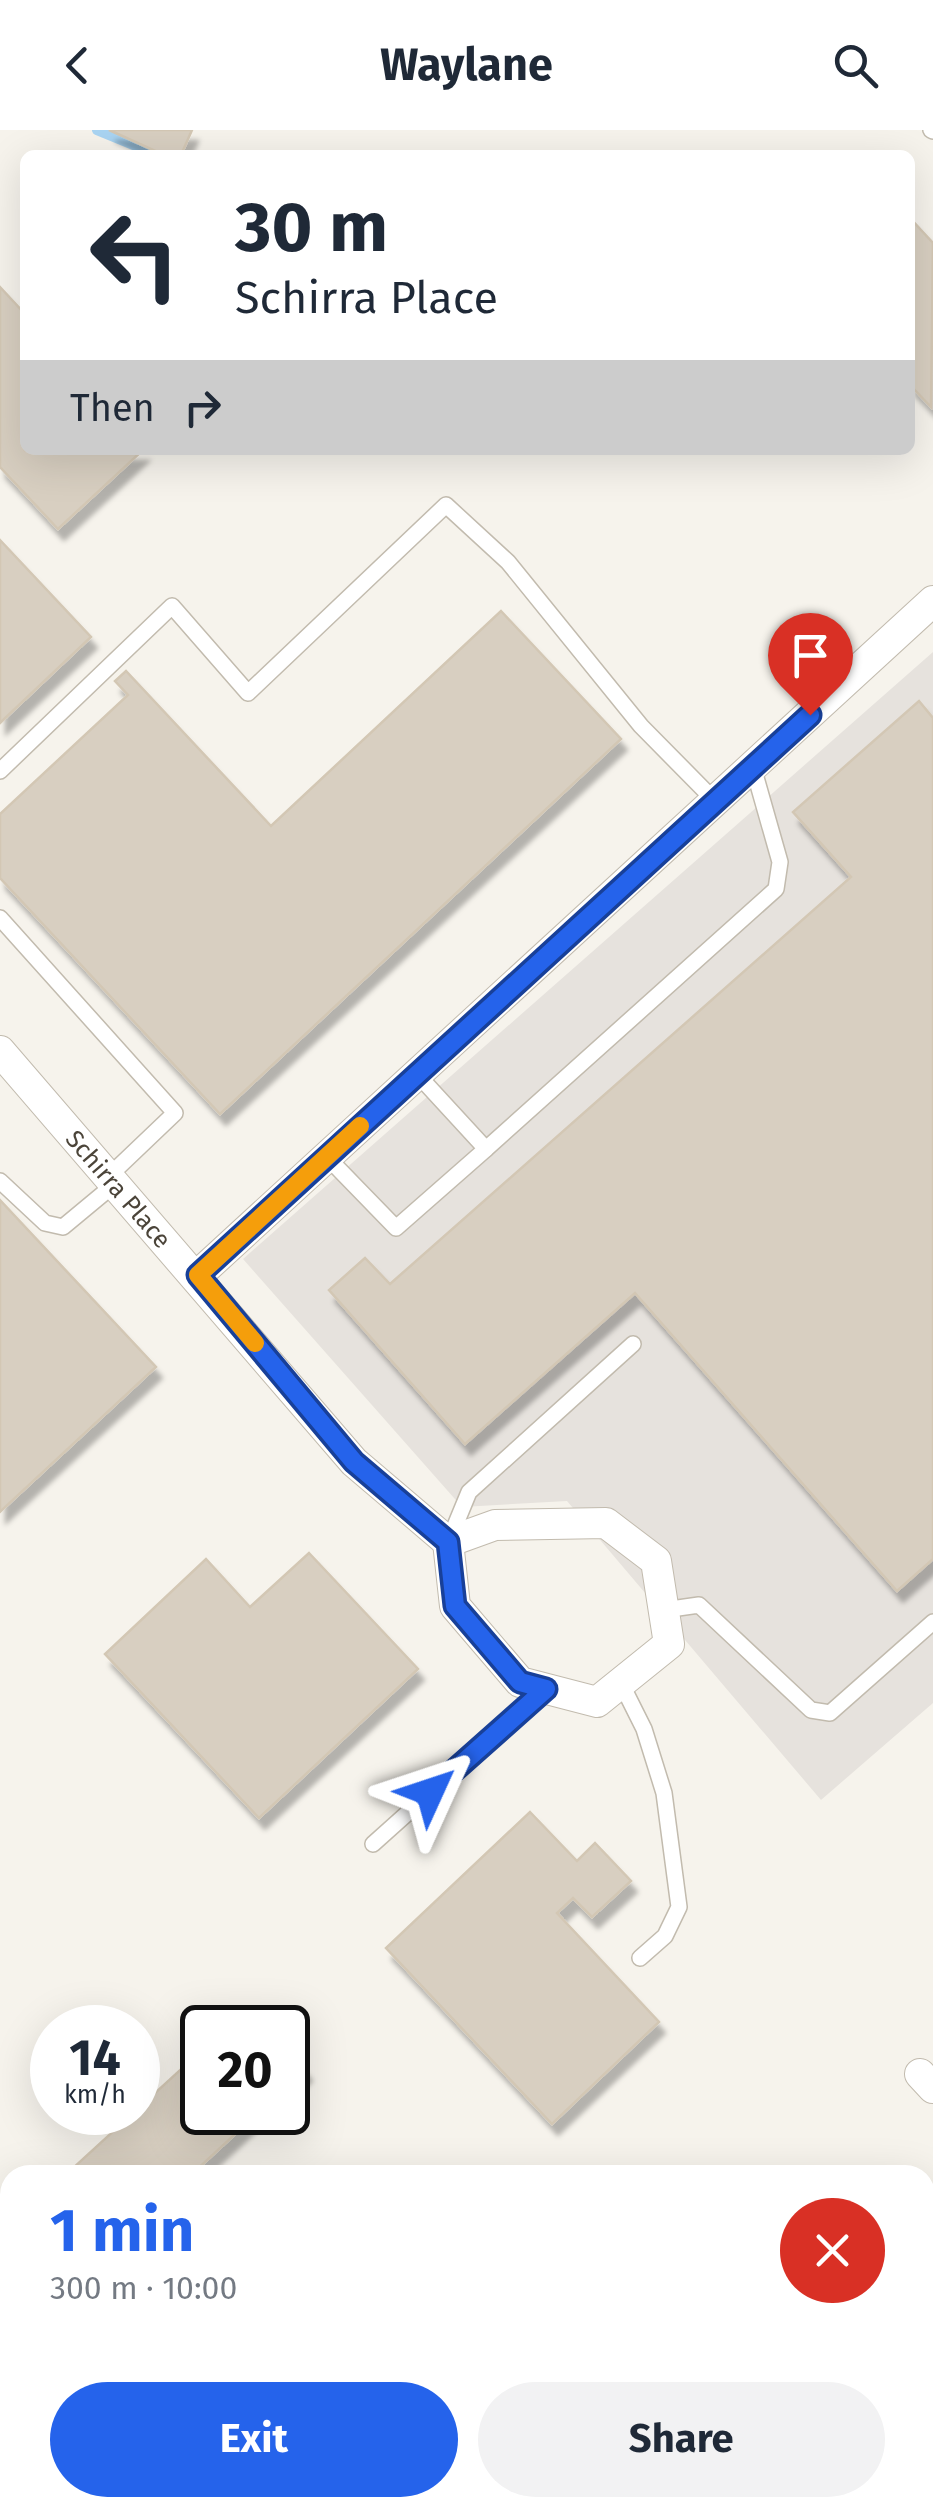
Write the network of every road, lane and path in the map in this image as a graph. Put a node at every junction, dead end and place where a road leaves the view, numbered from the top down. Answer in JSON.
{"nodes":[{"id":1,"x":930,"y":611,"type":"edge"},
{"id":2,"x":753,"y":767,"type":"junction"},
{"id":3,"x":0,"y":771,"type":"edge"},
{"id":4,"x":715,"y":802,"type":"junction"},
{"id":5,"x":0,"y":918,"type":"edge"},
{"id":6,"x":0,"y":1050,"type":"edge"},
{"id":7,"x":416,"y":1074,"type":"junction"},
{"id":8,"x":486,"y":1149,"type":"junction"},
{"id":9,"x":327,"y":1157,"type":"junction"},
{"id":10,"x":113,"y":1179,"type":"junction"},
{"id":11,"x":0,"y":1181,"type":"edge"},
{"id":12,"x":198,"y":1275,"type":"junction"},
{"id":13,"x":633,"y":1344,"type":"dead end"},
{"id":14,"x":448,"y":1542,"type":"junction"},
{"id":15,"x":664,"y":1610,"type":"junction"},
{"id":16,"x":933,"y":1622,"type":"edge"},
{"id":17,"x":621,"y":1683,"type":"junction"},
{"id":18,"x":546,"y":1689,"type":"junction"},
{"id":19,"x":373,"y":1844,"type":"dead end"},
{"id":20,"x":640,"y":1958,"type":"dead end"}],
"edges":[{"from":1,"to":2,"type":"street"},
{"from":2,"to":4,"type":"street"},
{"from":2,"to":8,"type":"lane"},
{"from":3,"to":4,"type":"lane"},
{"from":4,"to":7,"type":"street"},
{"from":5,"to":10,"type":"lane"},
{"from":6,"to":10,"type":"street","name":"Schirra Place"},
{"from":7,"to":8,"type":"lane"},
{"from":7,"to":9,"type":"street"},
{"from":8,"to":9,"type":"lane"},
{"from":9,"to":12,"type":"street"},
{"from":10,"to":11,"type":"lane"},
{"from":10,"to":12,"type":"street","name":"Schirra Place"},
{"from":12,"to":14,"type":"street","name":"Schirra Place"},
{"from":13,"to":14,"type":"lane"},
{"from":14,"to":15,"type":"street"},
{"from":14,"to":18,"type":"street"},
{"from":15,"to":16,"type":"lane"},
{"from":15,"to":17,"type":"street"},
{"from":17,"to":18,"type":"street"},
{"from":17,"to":20,"type":"lane"},
{"from":18,"to":19,"type":"lane"}]}
